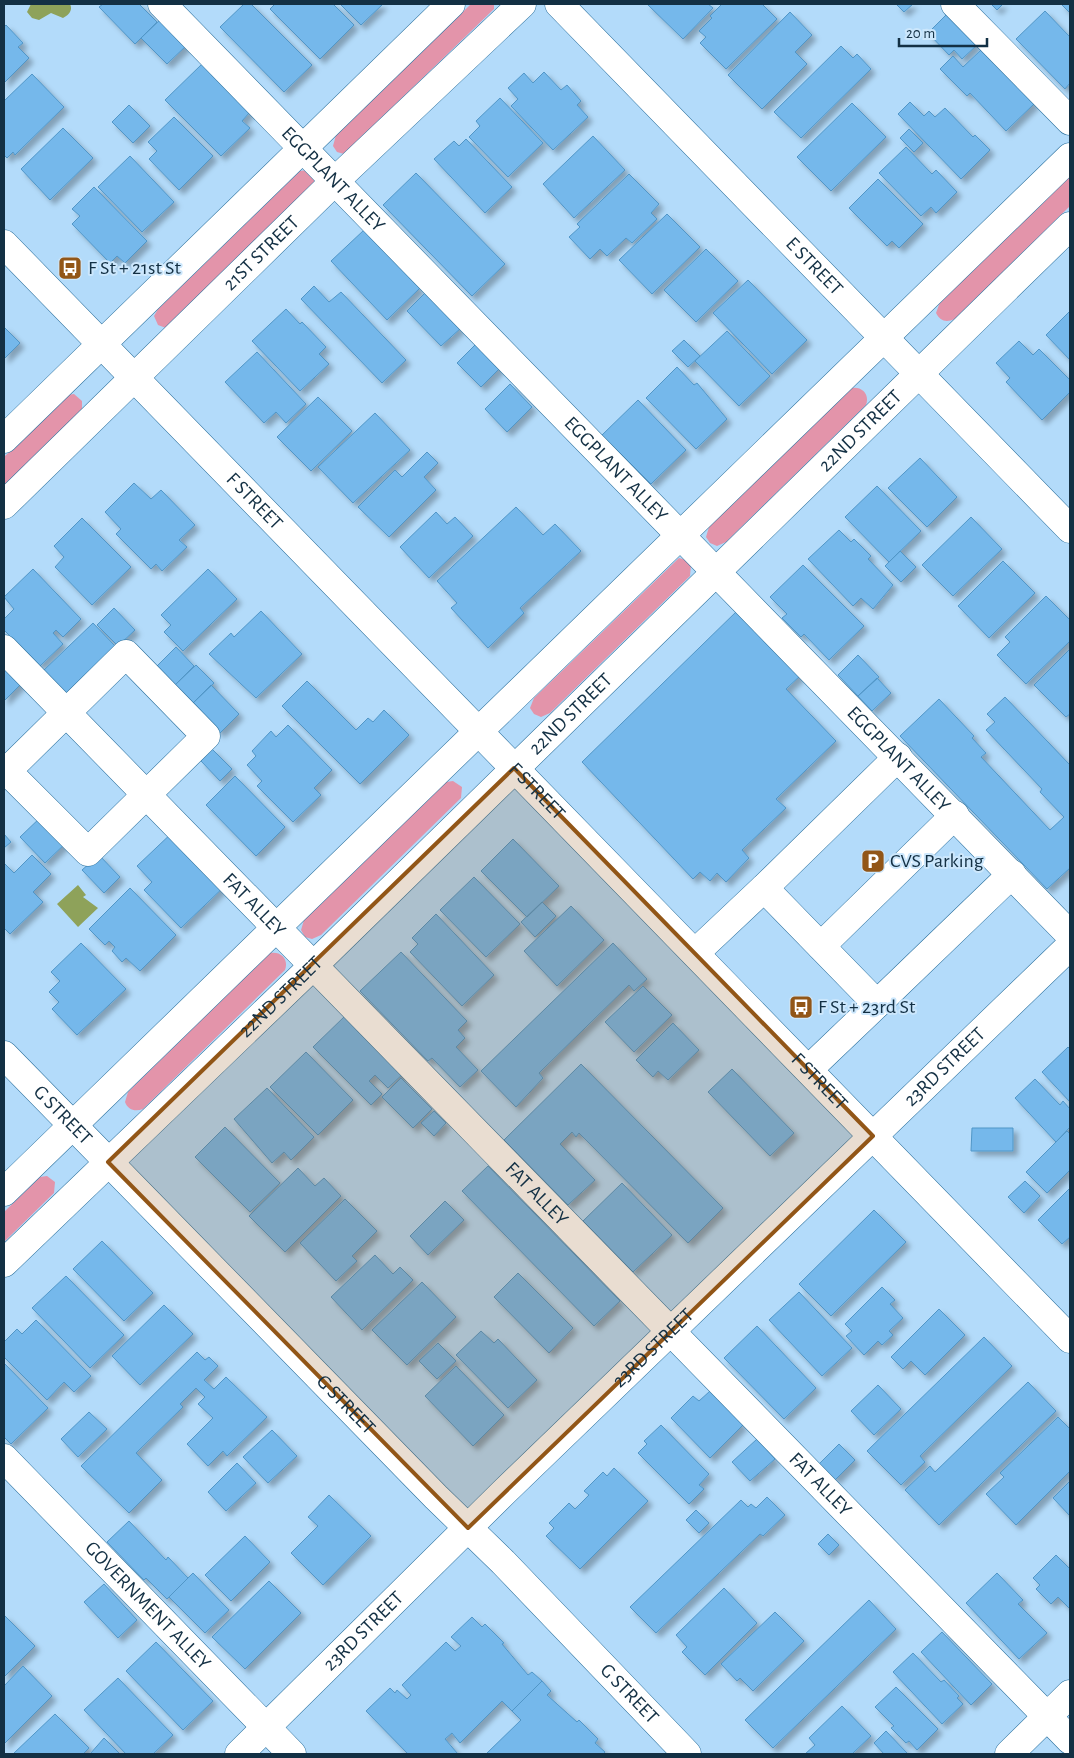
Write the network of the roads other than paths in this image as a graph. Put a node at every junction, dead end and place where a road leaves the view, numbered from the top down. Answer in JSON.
{"nodes":[{"id":1,"x":162,"y":4,"type":"edge"},
{"id":2,"x":451,"y":4,"type":"edge"},
{"id":3,"x":522,"y":4,"type":"edge"},
{"id":4,"x":559,"y":4,"type":"edge"},
{"id":5,"x":955,"y":4,"type":"edge"},
{"id":6,"x":1070,"y":121,"type":"edge"},
{"id":7,"x":303,"y":148,"type":"junction"},
{"id":8,"x":1070,"y":157,"type":"edge"},
{"id":9,"x":335,"y":181,"type":"junction"},
{"id":10,"x":1070,"y":226,"type":"edge"},
{"id":11,"x":4,"y":244,"type":"edge"},
{"id":12,"x":883,"y":338,"type":"junction"},
{"id":13,"x":102,"y":345,"type":"junction"},
{"id":14,"x":919,"y":375,"type":"junction"},
{"id":15,"x":133,"y":378,"type":"junction"},
{"id":16,"x":4,"y":439,"type":"edge"},
{"id":17,"x":4,"y":505,"type":"edge"},
{"id":18,"x":1070,"y":530,"type":"edge"},
{"id":19,"x":681,"y":534,"type":"junction"},
{"id":20,"x":717,"y":571,"type":"junction"},
{"id":21,"x":4,"y":648,"type":"edge"},
{"id":22,"x":66,"y":713,"type":"junction"},
{"id":23,"x":478,"y":730,"type":"junction"},
{"id":24,"x":898,"y":757,"type":"junction"},
{"id":25,"x":514,"y":768,"type":"junction"},
{"id":26,"x":147,"y":794,"type":"junction"},
{"id":27,"x":955,"y":815,"type":"junction"},
{"id":28,"x":1012,"y":874,"type":"junction"},
{"id":29,"x":764,"y":888,"type":"junction"},
{"id":30,"x":278,"y":928,"type":"junction"},
{"id":31,"x":1070,"y":935,"type":"edge"},
{"id":32,"x":821,"y":946,"type":"junction"},
{"id":33,"x":1070,"y":946,"type":"edge"},
{"id":34,"x":695,"y":953,"type":"junction"},
{"id":35,"x":314,"y":965,"type":"junction"},
{"id":36,"x":877,"y":1004,"type":"junction"},
{"id":37,"x":4,"y":1055,"type":"edge"},
{"id":38,"x":809,"y":1069,"type":"junction"},
{"id":39,"x":72,"y":1125,"type":"junction"},
{"id":40,"x":873,"y":1136,"type":"junction"},
{"id":41,"x":108,"y":1162,"type":"junction"},
{"id":42,"x":4,"y":1192,"type":"edge"},
{"id":43,"x":4,"y":1263,"type":"edge"},
{"id":44,"x":671,"y":1332,"type":"junction"},
{"id":45,"x":1070,"y":1339,"type":"edge"},
{"id":46,"x":4,"y":1458,"type":"edge"},
{"id":47,"x":468,"y":1528,"type":"junction"},
{"id":48,"x":1070,"y":1694,"type":"edge"},
{"id":49,"x":1047,"y":1716,"type":"junction"},
{"id":50,"x":266,"y":1727,"type":"junction"},
{"id":51,"x":1070,"y":1740,"type":"edge"},
{"id":52,"x":239,"y":1754,"type":"edge"},
{"id":53,"x":292,"y":1754,"type":"edge"},
{"id":54,"x":687,"y":1754,"type":"edge"},
{"id":55,"x":1009,"y":1754,"type":"edge"}],
"edges":[{"from":1,"to":7,"type":"street","name":"EGGPLANT ALLEY"},
{"from":2,"to":7,"type":"street"},
{"from":3,"to":9,"type":"street","name":"21ST STREET"},
{"from":4,"to":12,"type":"street","name":"E STREET"},
{"from":5,"to":6,"type":"street"},
{"from":7,"to":9,"type":"street","name":"EGGPLANT ALLEY"},
{"from":7,"to":13,"type":"street"},
{"from":8,"to":12,"type":"street"},
{"from":9,"to":15,"type":"street","name":"21ST STREET"},
{"from":9,"to":19,"type":"street","name":"EGGPLANT ALLEY"},
{"from":10,"to":14,"type":"street","name":"22ND STREET"},
{"from":11,"to":13,"type":"street","name":"F STREET"},
{"from":12,"to":14,"type":"street","name":"E STREET"},
{"from":12,"to":19,"type":"street"},
{"from":13,"to":15,"type":"street","name":"F STREET"},
{"from":13,"to":16,"type":"street"},
{"from":14,"to":18,"type":"street","name":"E STREET"},
{"from":14,"to":20,"type":"street","name":"22ND STREET"},
{"from":15,"to":17,"type":"street","name":"21ST STREET"},
{"from":15,"to":23,"type":"street","name":"F STREET"},
{"from":19,"to":20,"type":"street","name":"EGGPLANT ALLEY"},
{"from":19,"to":23,"type":"street"},
{"from":20,"to":24,"type":"street","name":"EGGPLANT ALLEY"},
{"from":20,"to":25,"type":"street","name":"22ND STREET"},
{"from":21,"to":22,"type":"street","name":"FAT ALLEY"},
{"from":22,"to":26,"type":"street","name":"FAT ALLEY"},
{"from":22,"to":26,"type":"street"},
{"from":22,"to":26,"type":"street"},
{"from":23,"to":25,"type":"street","name":"F STREET"},
{"from":23,"to":30,"type":"street"},
{"from":24,"to":27,"type":"street","name":"EGGPLANT ALLEY"},
{"from":24,"to":29,"type":"street"},
{"from":25,"to":34,"type":"street","name":"F STREET"},
{"from":25,"to":35,"type":"street","name":"22ND STREET"},
{"from":26,"to":30,"type":"street","name":"FAT ALLEY"},
{"from":27,"to":28,"type":"street","name":"EGGPLANT ALLEY"},
{"from":27,"to":32,"type":"street"},
{"from":28,"to":31,"type":"street","name":"EGGPLANT ALLEY"},
{"from":28,"to":36,"type":"street"},
{"from":29,"to":32,"type":"street"},
{"from":29,"to":34,"type":"street"},
{"from":30,"to":35,"type":"street","name":"FAT ALLEY"},
{"from":30,"to":39,"type":"street"},
{"from":32,"to":36,"type":"street"},
{"from":33,"to":40,"type":"street","name":"23RD STREET"},
{"from":34,"to":38,"type":"street","name":"F STREET"},
{"from":35,"to":41,"type":"street","name":"22ND STREET"},
{"from":35,"to":44,"type":"street","name":"FAT ALLEY"},
{"from":36,"to":38,"type":"street"},
{"from":37,"to":39,"type":"street","name":"G STREET"},
{"from":38,"to":40,"type":"street","name":"F STREET"},
{"from":39,"to":41,"type":"street","name":"G STREET"},
{"from":39,"to":42,"type":"street"},
{"from":40,"to":44,"type":"street","name":"23RD STREET"},
{"from":40,"to":45,"type":"street","name":"F STREET"},
{"from":41,"to":43,"type":"street","name":"22ND STREET"},
{"from":41,"to":47,"type":"street","name":"G STREET"},
{"from":44,"to":47,"type":"street","name":"23RD STREET"},
{"from":44,"to":49,"type":"street","name":"FAT ALLEY"},
{"from":46,"to":50,"type":"street","name":"GOVERNMENT ALLEY"},
{"from":47,"to":50,"type":"street","name":"23RD STREET"},
{"from":47,"to":54,"type":"street","name":"G STREET"},
{"from":48,"to":49,"type":"street"},
{"from":49,"to":51,"type":"street","name":"FAT ALLEY"},
{"from":49,"to":55,"type":"street"},
{"from":50,"to":52,"type":"street","name":"23RD STREET"},
{"from":50,"to":53,"type":"street","name":"GOVERNMENT ALLEY"}]}
